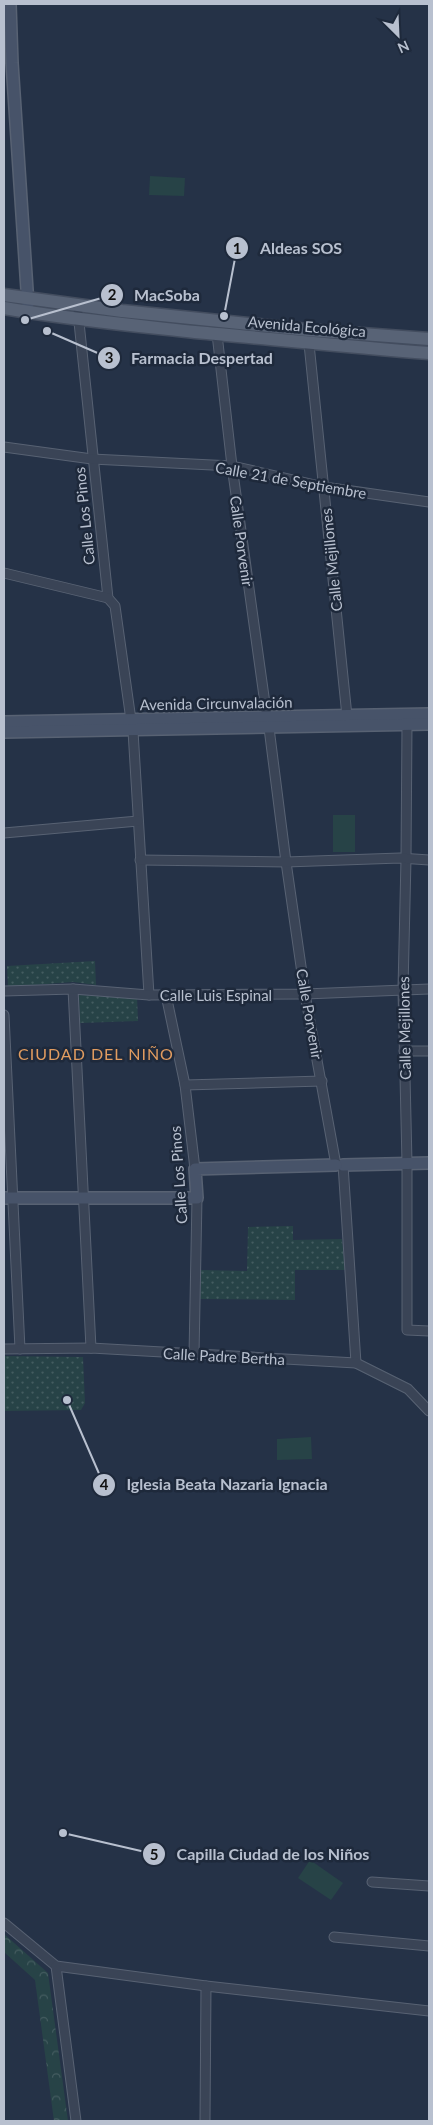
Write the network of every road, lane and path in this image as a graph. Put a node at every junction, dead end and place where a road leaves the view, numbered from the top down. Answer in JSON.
{"nodes":[{"id":1,"x":10,"y":4,"type":"edge"},
{"id":2,"x":4,"y":295,"type":"edge"},
{"id":3,"x":28,"y":306,"type":"junction"},
{"id":4,"x":78,"y":306,"type":"junction"},
{"id":5,"x":4,"y":308,"type":"edge"},
{"id":6,"x":78,"y":319,"type":"junction"},
{"id":7,"x":217,"y":334,"type":"junction"},
{"id":8,"x":429,"y":339,"type":"edge"},
{"id":9,"x":309,"y":344,"type":"junction"},
{"id":10,"x":429,"y":353,"type":"edge"},
{"id":11,"x":4,"y":447,"type":"edge"},
{"id":12,"x":92,"y":459,"type":"junction"},
{"id":13,"x":232,"y":466,"type":"junction"},
{"id":14,"x":324,"y":487,"type":"junction"},
{"id":15,"x":429,"y":502,"type":"edge"},
{"id":16,"x":4,"y":573,"type":"edge"},
{"id":17,"x":108,"y":598,"type":"junction"},
{"id":18,"x":429,"y":714,"type":"edge"},
{"id":19,"x":347,"y":716,"type":"junction"},
{"id":20,"x":4,"y":722,"type":"edge"},
{"id":21,"x":268,"y":723,"type":"junction"},
{"id":22,"x":429,"y":724,"type":"edge"},
{"id":23,"x":132,"y":725,"type":"junction"},
{"id":24,"x":406,"y":725,"type":"junction"},
{"id":25,"x":4,"y":732,"type":"edge"},
{"id":26,"x":138,"y":821,"type":"junction"},
{"id":27,"x":4,"y":833,"type":"edge"},
{"id":28,"x":406,"y":859,"type":"junction"},
{"id":29,"x":140,"y":860,"type":"junction"},
{"id":30,"x":429,"y":860,"type":"edge"},
{"id":31,"x":286,"y":862,"type":"junction"},
{"id":32,"x":73,"y":989,"type":"junction"},
{"id":33,"x":403,"y":989,"type":"junction"},
{"id":34,"x":429,"y":989,"type":"edge"},
{"id":35,"x":4,"y":991,"type":"edge"},
{"id":36,"x":306,"y":994,"type":"junction"},
{"id":37,"x":149,"y":995,"type":"junction"},
{"id":38,"x":166,"y":995,"type":"junction"},
{"id":39,"x":4,"y":1014,"type":"edge"},
{"id":40,"x":404,"y":1051,"type":"junction"},
{"id":41,"x":429,"y":1051,"type":"edge"},
{"id":42,"x":322,"y":1081,"type":"junction"},
{"id":43,"x":185,"y":1085,"type":"junction"},
{"id":44,"x":407,"y":1163,"type":"junction"},
{"id":45,"x":429,"y":1163,"type":"edge"},
{"id":46,"x":340,"y":1165,"type":"junction"},
{"id":47,"x":195,"y":1169,"type":"junction"},
{"id":48,"x":83,"y":1196,"type":"junction"},
{"id":49,"x":9,"y":1198,"type":"edge"},
{"id":50,"x":197,"y":1198,"type":"junction"},
{"id":51,"x":429,"y":1331,"type":"edge"},
{"id":52,"x":91,"y":1348,"type":"junction"},
{"id":53,"x":4,"y":1349,"type":"edge"},
{"id":54,"x":20,"y":1349,"type":"junction"},
{"id":55,"x":194,"y":1355,"type":"junction"},
{"id":56,"x":356,"y":1363,"type":"junction"},
{"id":57,"x":429,"y":1411,"type":"edge"},
{"id":58,"x":372,"y":1882,"type":"dead end"},
{"id":59,"x":429,"y":1886,"type":"edge"},
{"id":60,"x":4,"y":1923,"type":"edge"},
{"id":61,"x":334,"y":1937,"type":"dead end"},
{"id":62,"x":429,"y":1946,"type":"edge"},
{"id":63,"x":56,"y":1966,"type":"junction"},
{"id":64,"x":206,"y":1986,"type":"junction"},
{"id":65,"x":429,"y":2010,"type":"edge"},
{"id":66,"x":76,"y":2121,"type":"edge"},
{"id":67,"x":205,"y":2121,"type":"edge"}],
"edges":[{"from":1,"to":3,"type":"main road"},
{"from":2,"to":3,"type":"main road","name":"Avenida Ecológica"},
{"from":3,"to":4,"type":"main road","name":"Avenida Ecológica"},
{"from":3,"to":5,"type":"main road","name":"Avenida Ecológica"},
{"from":3,"to":6,"type":"main road","name":"Avenida Ecológica"},
{"from":4,"to":6,"type":"street","name":"Calle Los Pinos"},
{"from":4,"to":8,"type":"main road","name":"Avenida Ecológica"},
{"from":6,"to":7,"type":"main road","name":"Avenida Ecológica"},
{"from":6,"to":12,"type":"street","name":"Calle Los Pinos"},
{"from":7,"to":9,"type":"main road","name":"Avenida Ecológica"},
{"from":7,"to":13,"type":"street","name":"Calle Porvenir"},
{"from":9,"to":10,"type":"main road","name":"Avenida Ecológica"},
{"from":9,"to":14,"type":"street","name":"Calle Mejillones"},
{"from":11,"to":12,"type":"street","name":"Calle 21 de Septiembre"},
{"from":12,"to":13,"type":"street","name":"Calle 21 de Septiembre"},
{"from":12,"to":17,"type":"street","name":"Calle Los Pinos"},
{"from":13,"to":14,"type":"street","name":"Calle 21 de Septiembre"},
{"from":13,"to":21,"type":"street","name":"Calle Porvenir"},
{"from":14,"to":15,"type":"street","name":"Calle 21 de Septiembre"},
{"from":14,"to":19,"type":"street","name":"Calle Mejillones"},
{"from":16,"to":17,"type":"street"},
{"from":17,"to":23,"type":"street","name":"Calle Los Pinos"},
{"from":18,"to":19,"type":"main road","name":"Avenida Circunvalación"},
{"from":19,"to":21,"type":"main road","name":"Avenida Circunvalación"},
{"from":20,"to":23,"type":"main road","name":"Avenida Circunvalación"},
{"from":21,"to":23,"type":"main road","name":"Avenida Circunvalación"},
{"from":21,"to":24,"type":"main road","name":"Avenida Circunvalación"},
{"from":21,"to":31,"type":"street","name":"Calle Porvenir"},
{"from":22,"to":24,"type":"main road","name":"Avenida Circunvalación"},
{"from":23,"to":25,"type":"main road","name":"Avenida Circunvalación"},
{"from":23,"to":26,"type":"street","name":"Calle Los Pinos"},
{"from":24,"to":28,"type":"street","name":"Calle Mejillones"},
{"from":26,"to":27,"type":"street"},
{"from":26,"to":29,"type":"street","name":"Calle Los Pinos"},
{"from":28,"to":30,"type":"street"},
{"from":28,"to":31,"type":"street"},
{"from":28,"to":33,"type":"street","name":"Calle Mejillones"},
{"from":29,"to":31,"type":"street"},
{"from":29,"to":37,"type":"street","name":"Calle Los Pinos"},
{"from":31,"to":36,"type":"street","name":"Calle Porvenir"},
{"from":32,"to":35,"type":"street","name":"Calle Luis Espinal"},
{"from":32,"to":37,"type":"street","name":"Calle Luis Espinal"},
{"from":32,"to":48,"type":"street"},
{"from":33,"to":34,"type":"street","name":"Calle Luis Espinal"},
{"from":33,"to":36,"type":"street","name":"Calle Luis Espinal"},
{"from":33,"to":40,"type":"street","name":"Calle Mejillones"},
{"from":36,"to":38,"type":"street","name":"Calle Luis Espinal"},
{"from":36,"to":42,"type":"street","name":"Calle Porvenir"},
{"from":37,"to":38,"type":"street","name":"Calle Luis Espinal"},
{"from":38,"to":43,"type":"street","name":"Calle Los Pinos"},
{"from":39,"to":49,"type":"street"},
{"from":40,"to":41,"type":"street"},
{"from":40,"to":44,"type":"street","name":"Calle Mejillones"},
{"from":42,"to":43,"type":"street"},
{"from":42,"to":46,"type":"street","name":"Calle Porvenir"},
{"from":43,"to":47,"type":"street","name":"Calle Los Pinos"},
{"from":44,"to":45,"type":"main road"},
{"from":44,"to":46,"type":"main road"},
{"from":44,"to":51,"type":"street","name":"Calle Mejillones"},
{"from":46,"to":47,"type":"main road"},
{"from":46,"to":56,"type":"street","name":"Calle Porvenir"},
{"from":47,"to":50,"type":"main road","name":"Calle Los Pinos"},
{"from":48,"to":49,"type":"main road"},
{"from":48,"to":50,"type":"main road"},
{"from":48,"to":52,"type":"street"},
{"from":49,"to":54,"type":"street"},
{"from":50,"to":55,"type":"street","name":"Calle Los Pinos"},
{"from":52,"to":54,"type":"street","name":"Calle Padre Bertha"},
{"from":52,"to":55,"type":"street","name":"Calle Padre Bertha"},
{"from":53,"to":54,"type":"street","name":"Calle Padre Bertha"},
{"from":55,"to":56,"type":"street","name":"Calle Padre Bertha"},
{"from":56,"to":57,"type":"street","name":"Calle Padre Bertha"},
{"from":58,"to":59,"type":"street"},
{"from":60,"to":63,"type":"street"},
{"from":61,"to":62,"type":"street"},
{"from":63,"to":64,"type":"street"},
{"from":63,"to":66,"type":"street"},
{"from":64,"to":65,"type":"street"},
{"from":64,"to":67,"type":"street"}]}
